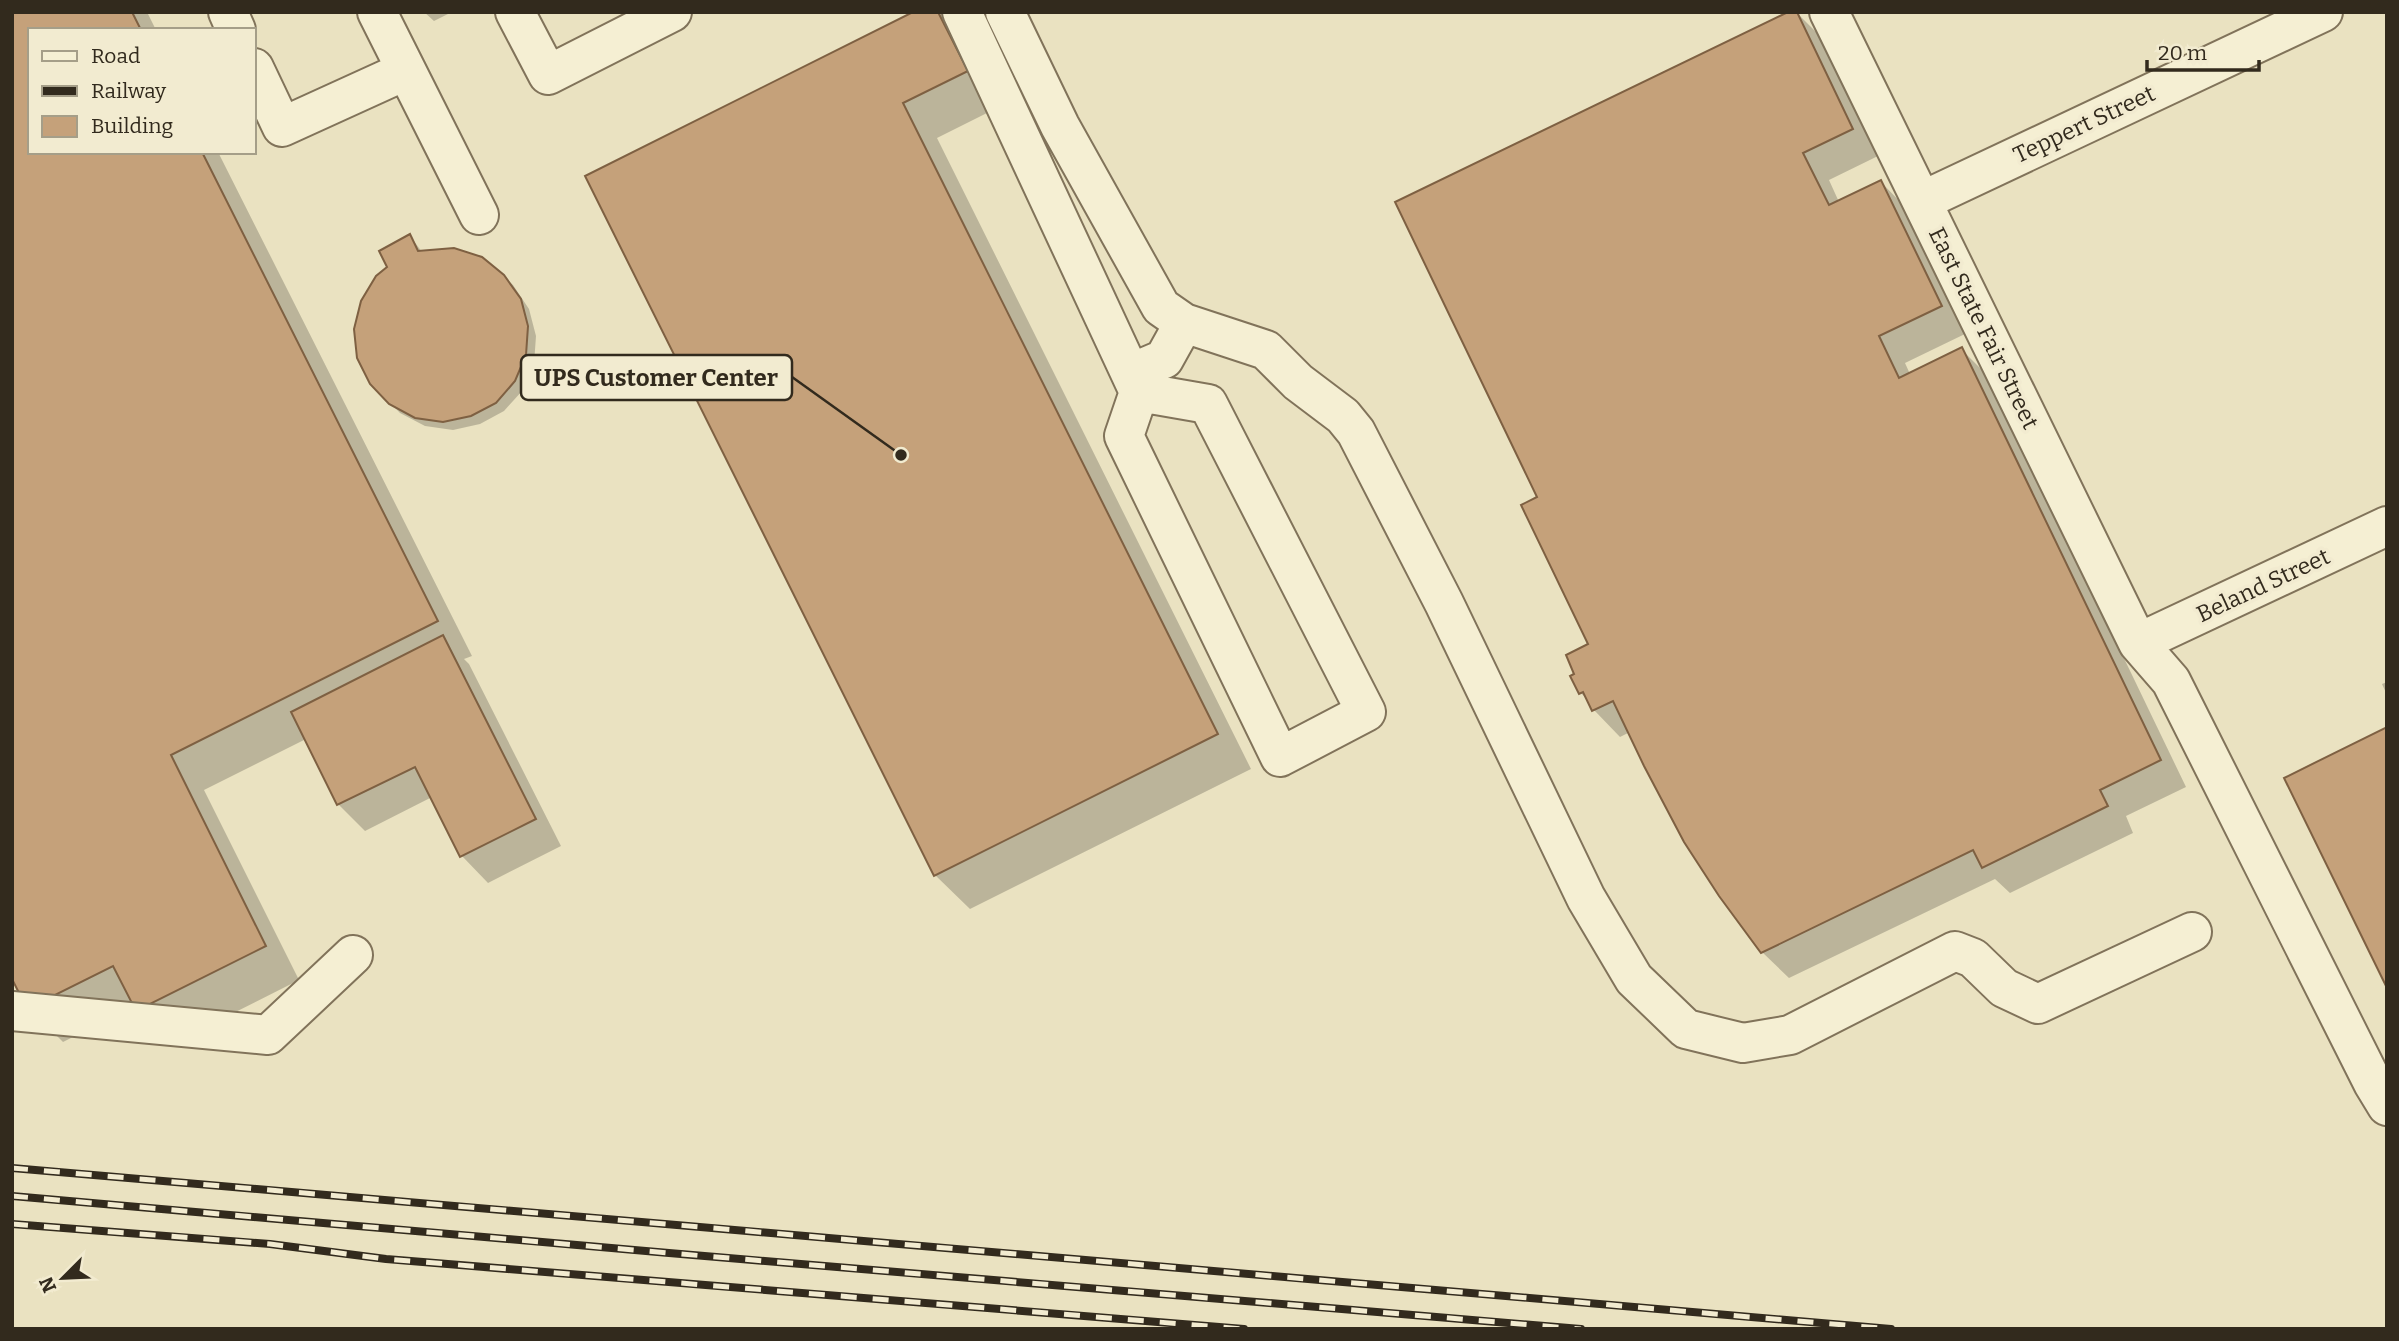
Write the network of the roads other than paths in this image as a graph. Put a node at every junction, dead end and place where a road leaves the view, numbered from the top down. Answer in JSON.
{"nodes":[{"id":1,"x":228,"y":12,"type":"edge"},
{"id":2,"x":377,"y":12,"type":"edge"},
{"id":3,"x":515,"y":12,"type":"edge"},
{"id":4,"x":671,"y":12,"type":"edge"},
{"id":5,"x":962,"y":12,"type":"edge"},
{"id":6,"x":1005,"y":12,"type":"edge"},
{"id":7,"x":1829,"y":12,"type":"edge"},
{"id":8,"x":2323,"y":12,"type":"edge"},
{"id":9,"x":235,"y":28,"type":"edge"},
{"id":10,"x":405,"y":71,"type":"junction"},
{"id":11,"x":256,"y":72,"type":"edge"},
{"id":12,"x":1922,"y":201,"type":"junction"},
{"id":13,"x":479,"y":215,"type":"dead end"},
{"id":14,"x":1184,"y":323,"type":"junction"},
{"id":15,"x":1135,"y":383,"type":"junction"},
{"id":16,"x":2387,"y":526,"type":"edge"},
{"id":17,"x":2138,"y":643,"type":"junction"},
{"id":18,"x":2192,"y":932,"type":"dead end"},
{"id":19,"x":353,"y":956,"type":"dead end"},
{"id":20,"x":12,"y":1011,"type":"edge"},
{"id":21,"x":2387,"y":1106,"type":"edge"}],
"edges":[{"from":1,"to":9,"type":"street"},
{"from":2,"to":10,"type":"street"},
{"from":3,"to":4,"type":"street"},
{"from":5,"to":15,"type":"street"},
{"from":6,"to":14,"type":"street"},
{"from":7,"to":12,"type":"street","name":"East State Fair Street"},
{"from":8,"to":12,"type":"street","name":"Teppert Street"},
{"from":10,"to":11,"type":"street"},
{"from":10,"to":13,"type":"street"},
{"from":12,"to":17,"type":"street","name":"East State Fair Street"},
{"from":14,"to":15,"type":"street"},
{"from":14,"to":18,"type":"street"},
{"from":15,"to":15,"type":"street"},
{"from":16,"to":17,"type":"street","name":"Beland Street"},
{"from":17,"to":21,"type":"street","name":"East State Fair Street"},
{"from":19,"to":20,"type":"street"}]}
